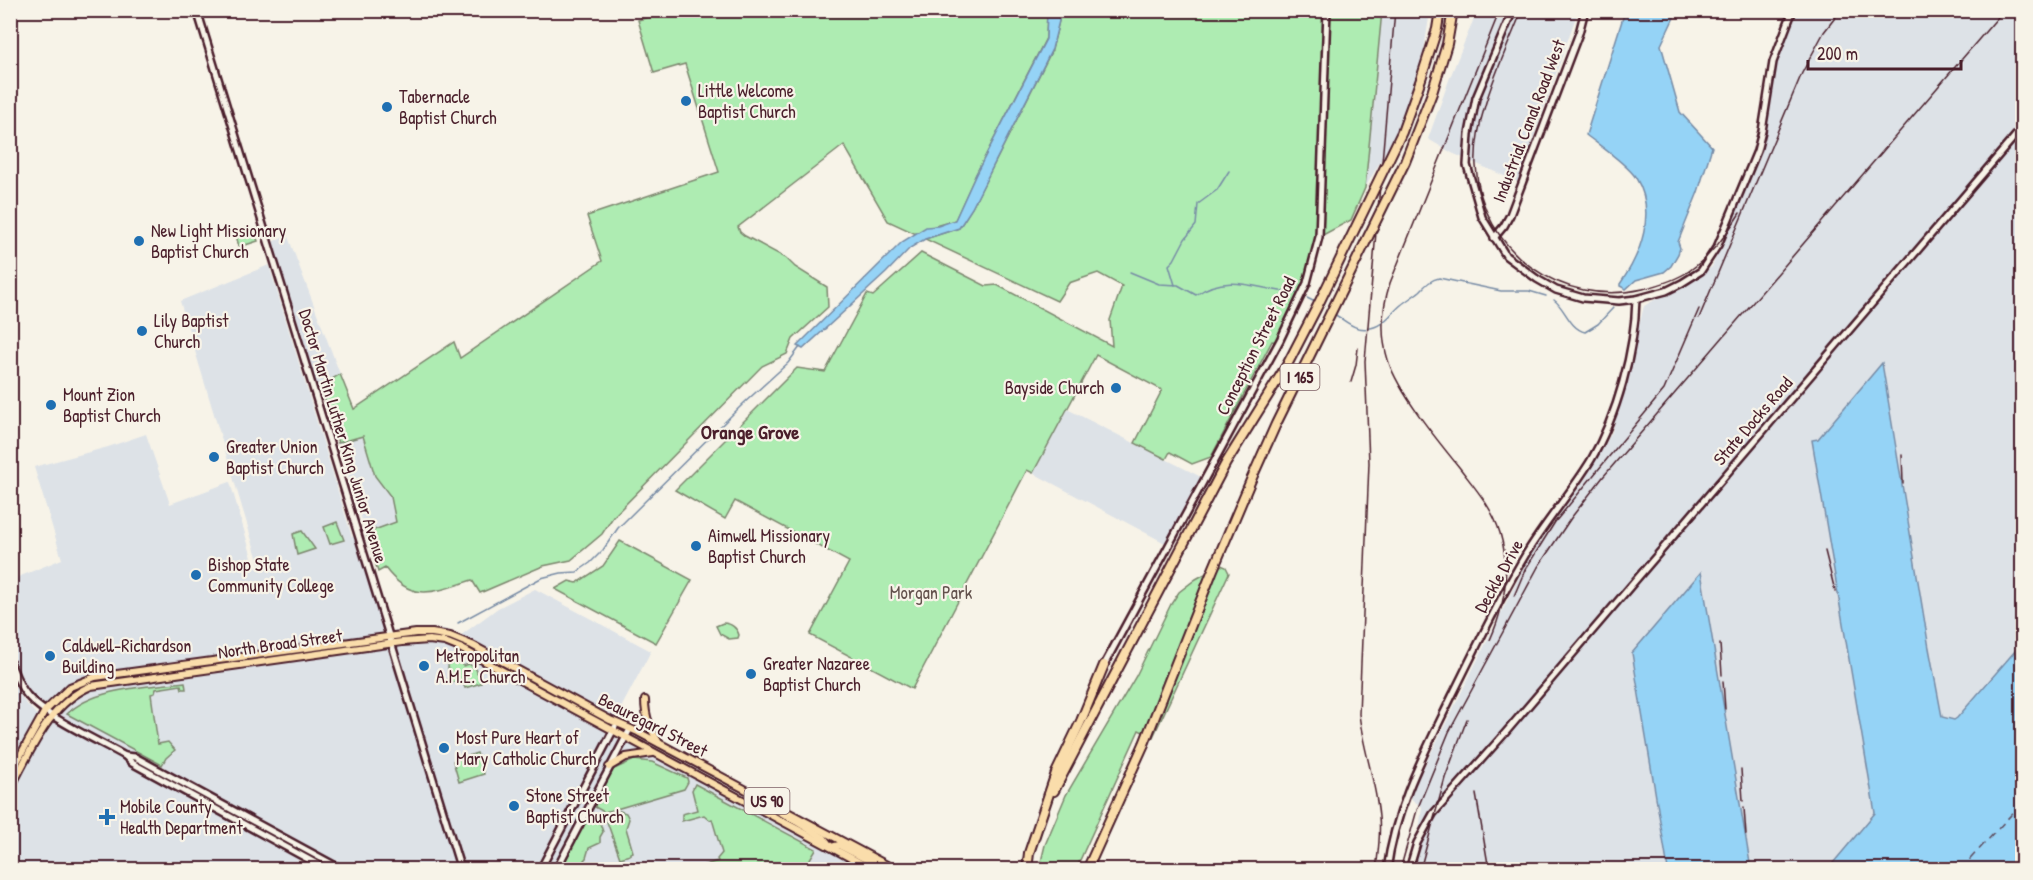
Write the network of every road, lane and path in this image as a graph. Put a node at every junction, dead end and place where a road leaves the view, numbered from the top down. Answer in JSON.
{"nodes":[{"id":1,"x":197,"y":10,"type":"edge"},
{"id":2,"x":1327,"y":10,"type":"edge"},
{"id":3,"x":1440,"y":10,"type":"edge"},
{"id":4,"x":1453,"y":10,"type":"edge"},
{"id":5,"x":1513,"y":10,"type":"edge"},
{"id":6,"x":1585,"y":10,"type":"edge"},
{"id":7,"x":1793,"y":10,"type":"edge"},
{"id":8,"x":2022,"y":128,"type":"edge"},
{"id":9,"x":1494,"y":238,"type":"junction"},
{"id":10,"x":1636,"y":299,"type":"junction"},
{"id":11,"x":391,"y":640,"type":"junction"},
{"id":12,"x":10,"y":662,"type":"edge"},
{"id":13,"x":1104,"y":665,"type":"joint"},
{"id":14,"x":645,"y":700,"type":"dead end"},
{"id":15,"x":45,"y":711,"type":"junction"},
{"id":16,"x":53,"y":716,"type":"junction"},
{"id":17,"x":617,"y":723,"type":"junction"},
{"id":18,"x":630,"y":729,"type":"junction"},
{"id":19,"x":613,"y":730,"type":"junction"},
{"id":20,"x":625,"y":737,"type":"junction"},
{"id":21,"x":659,"y":744,"type":"junction"},
{"id":22,"x":653,"y":753,"type":"junction"},
{"id":23,"x":125,"y":756,"type":"junction"},
{"id":24,"x":609,"y":767,"type":"junction"},
{"id":25,"x":10,"y":774,"type":"edge"},
{"id":26,"x":10,"y":789,"type":"edge"},
{"id":27,"x":757,"y":796,"type":"junction"},
{"id":28,"x":1044,"y":810,"type":"junction"},
{"id":29,"x":831,"y":847,"type":"junction"},
{"id":30,"x":328,"y":870,"type":"edge"},
{"id":31,"x":343,"y":870,"type":"edge"},
{"id":32,"x":461,"y":870,"type":"edge"},
{"id":33,"x":540,"y":870,"type":"edge"},
{"id":34,"x":556,"y":870,"type":"edge"},
{"id":35,"x":873,"y":870,"type":"edge"},
{"id":36,"x":887,"y":870,"type":"edge"},
{"id":37,"x":896,"y":870,"type":"edge"},
{"id":38,"x":1027,"y":870,"type":"edge"},
{"id":39,"x":1087,"y":870,"type":"edge"},
{"id":40,"x":1387,"y":870,"type":"edge"},
{"id":41,"x":1409,"y":870,"type":"edge"}],
"edges":[{"from":1,"to":11,"type":"street","name":"Doctor Martin Luther King Junior Avenue"},
{"from":2,"to":13,"type":"street","name":"Conception Street Road"},
{"from":3,"to":28,"type":"highway","number":"I 165","bridge":true},
{"from":4,"to":39,"type":"highway","number":"I 165","bridge":true},
{"from":5,"to":9,"type":"street"},
{"from":6,"to":9,"type":"street","name":"Industrial Canal Road West"},
{"from":7,"to":10,"type":"street"},
{"from":8,"to":41,"type":"street","name":"State Docks Road"},
{"from":9,"to":10,"type":"street"},
{"from":10,"to":40,"type":"street","name":"Deckle Drive"},
{"from":11,"to":15,"type":"main road","name":"North Broad Street","number":"US 90"},
{"from":11,"to":16,"type":"main road","name":"North Broad Street","number":"US 90"},
{"from":11,"to":17,"type":"main road","name":"Beauregard Street","number":"US 90"},
{"from":11,"to":19,"type":"main road","name":"Beauregard Street","number":"US 90"},
{"from":11,"to":32,"type":"street","name":"Doctor Martin Luther King Junior Avenue"},
{"from":12,"to":15,"type":"street"},
{"from":13,"to":28,"type":"highway"},
{"from":14,"to":21,"type":"main road"},
{"from":15,"to":16,"type":"street"},
{"from":15,"to":25,"type":"main road","name":"North Broad Street","number":"US 90"},
{"from":16,"to":23,"type":"street"},
{"from":16,"to":26,"type":"main road","name":"North Broad Street","number":"US 90"},
{"from":17,"to":18,"type":"main road","name":"Beauregard Street","number":"US 90"},
{"from":17,"to":19,"type":"street"},
{"from":18,"to":20,"type":"street"},
{"from":18,"to":21,"type":"main road","name":"Beauregard Street","number":"US 90"},
{"from":19,"to":20,"type":"main road","name":"Beauregard Street","number":"US 90"},
{"from":19,"to":33,"type":"street"},
{"from":20,"to":22,"type":"main road","name":"Beauregard Street","number":"US 90"},
{"from":20,"to":24,"type":"street"},
{"from":21,"to":27,"type":"main road","name":"Beauregard Street","number":"US 90"},
{"from":22,"to":24,"type":"main road"},
{"from":22,"to":29,"type":"main road","name":"Beauregard Street","number":"US 90"},
{"from":23,"to":30,"type":"street"},
{"from":23,"to":31,"type":"street"},
{"from":24,"to":34,"type":"street"},
{"from":27,"to":29,"type":"main road"},
{"from":27,"to":37,"type":"main road","name":"Beauregard Street","number":"US 90"},
{"from":28,"to":38,"type":"highway"},
{"from":29,"to":35,"type":"main road","name":"Beauregard Street","number":"US 90"},
{"from":29,"to":36,"type":"main road"}]}
